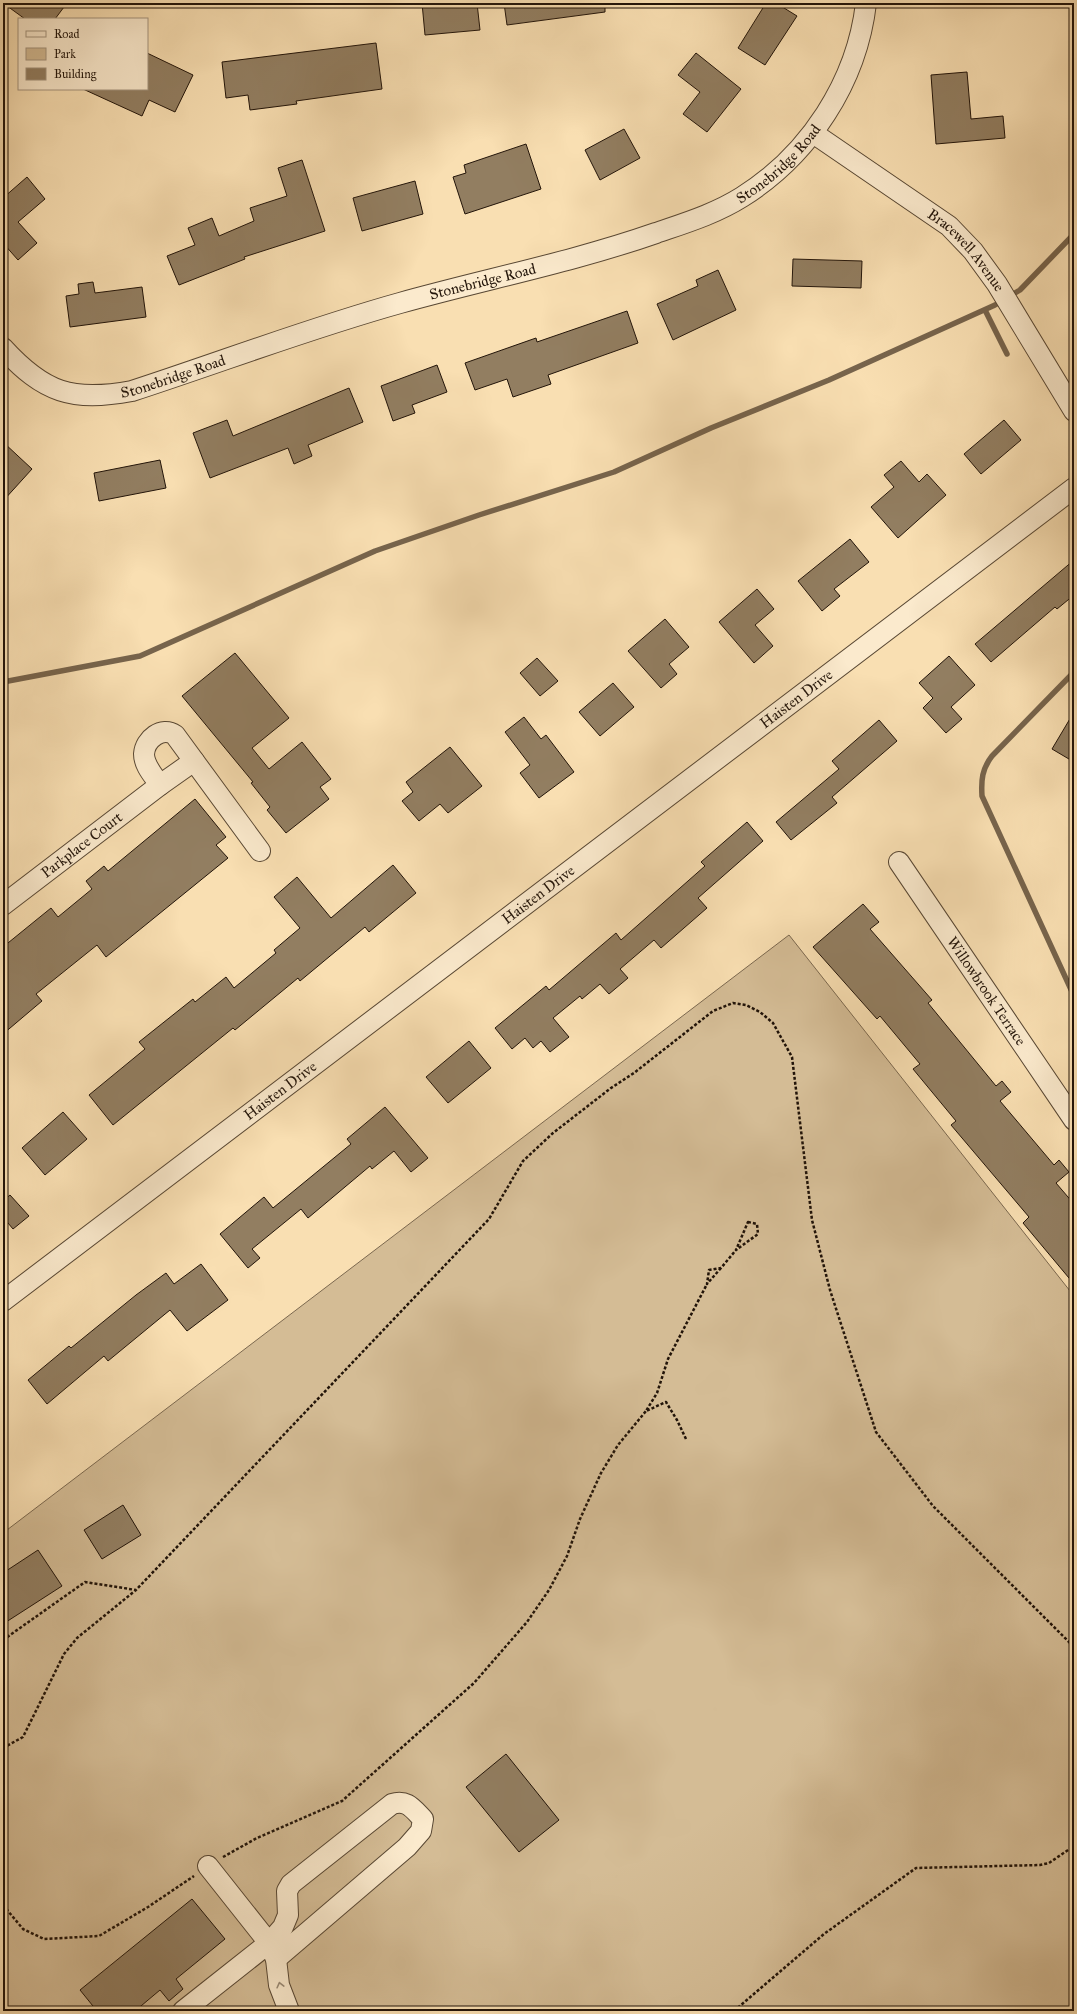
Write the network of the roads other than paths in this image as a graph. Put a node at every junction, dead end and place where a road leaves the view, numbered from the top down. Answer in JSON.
{"nodes":[{"id":1,"x":866,"y":3,"type":"edge"},
{"id":2,"x":813,"y":133,"type":"junction"},
{"id":3,"x":3,"y":348,"type":"edge"},
{"id":4,"x":1074,"y":411,"type":"edge"},
{"id":5,"x":1074,"y":488,"type":"edge"},
{"id":6,"x":194,"y":761,"type":"junction"},
{"id":7,"x":160,"y":785,"type":"junction"},
{"id":8,"x":260,"y":851,"type":"dead end"},
{"id":9,"x":899,"y":862,"type":"dead end"},
{"id":10,"x":3,"y":905,"type":"edge"},
{"id":11,"x":1071,"y":1111,"type":"edge"},
{"id":12,"x":3,"y":1301,"type":"edge"},
{"id":13,"x":208,"y":1866,"type":"road end"},
{"id":14,"x":272,"y":1951,"type":"junction"},
{"id":15,"x":183,"y":2011,"type":"edge"},
{"id":16,"x":289,"y":2011,"type":"edge"}],
"edges":[{"from":1,"to":2,"type":"street","name":"Stonebridge Road"},
{"from":2,"to":3,"type":"street","name":"Stonebridge Road"},
{"from":2,"to":4,"type":"street","name":"Bracewell Avenue"},
{"from":5,"to":12,"type":"street","name":"Haisten Drive"},
{"from":6,"to":7,"type":"street","name":"Parkplace Court"},
{"from":6,"to":7,"type":"street"},
{"from":6,"to":8,"type":"street"},
{"from":7,"to":10,"type":"street","name":"Parkplace Court"},
{"from":9,"to":11,"type":"street","name":"Willowbrook Terrace"},
{"from":13,"to":14,"type":"street"},
{"from":14,"to":14,"type":"street"},
{"from":14,"to":15,"type":"street"},
{"from":16,"to":14,"type":"street","one_way":true}]}
